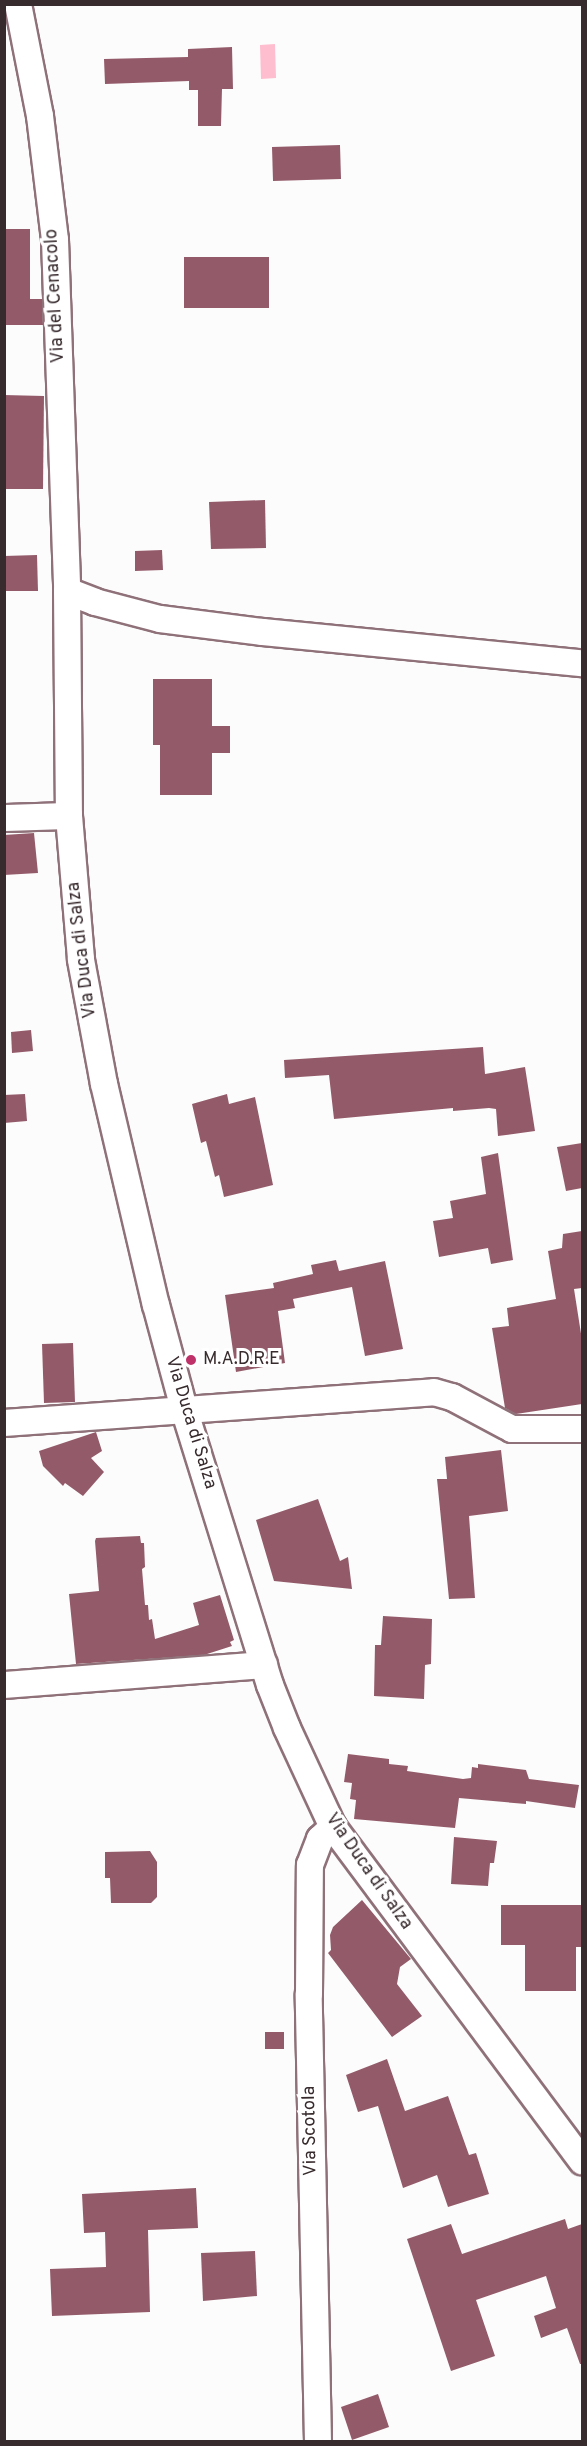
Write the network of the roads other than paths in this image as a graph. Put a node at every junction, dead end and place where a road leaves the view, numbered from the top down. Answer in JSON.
{"nodes":[{"id":1,"x":18,"y":4,"type":"edge"},
{"id":2,"x":67,"y":591,"type":"junction"},
{"id":3,"x":582,"y":663,"type":"edge"},
{"id":4,"x":69,"y":816,"type":"junction"},
{"id":5,"x":4,"y":818,"type":"edge"},
{"id":6,"x":184,"y":1409,"type":"junction"},
{"id":7,"x":4,"y":1423,"type":"edge"},
{"id":8,"x":582,"y":1429,"type":"edge"},
{"id":9,"x":264,"y":1665,"type":"junction"},
{"id":10,"x":4,"y":1685,"type":"edge"},
{"id":11,"x":333,"y":1827,"type":"junction"},
{"id":12,"x":582,"y":2161,"type":"edge"},
{"id":13,"x":318,"y":2442,"type":"edge"}],
"edges":[{"from":1,"to":2,"type":"street","name":"Via del Cenacolo"},
{"from":2,"to":3,"type":"street"},
{"from":2,"to":4,"type":"street","name":"Via Duca di Salza"},
{"from":4,"to":5,"type":"street"},
{"from":4,"to":6,"type":"street","name":"Via Duca di Salza"},
{"from":6,"to":7,"type":"street"},
{"from":6,"to":8,"type":"street"},
{"from":6,"to":9,"type":"street","name":"Via Duca di Salza"},
{"from":9,"to":10,"type":"street"},
{"from":9,"to":11,"type":"street","name":"Via Duca di Salza"},
{"from":11,"to":12,"type":"street","name":"Via Duca di Salza"},
{"from":11,"to":13,"type":"street","name":"Via Scotola"}]}
